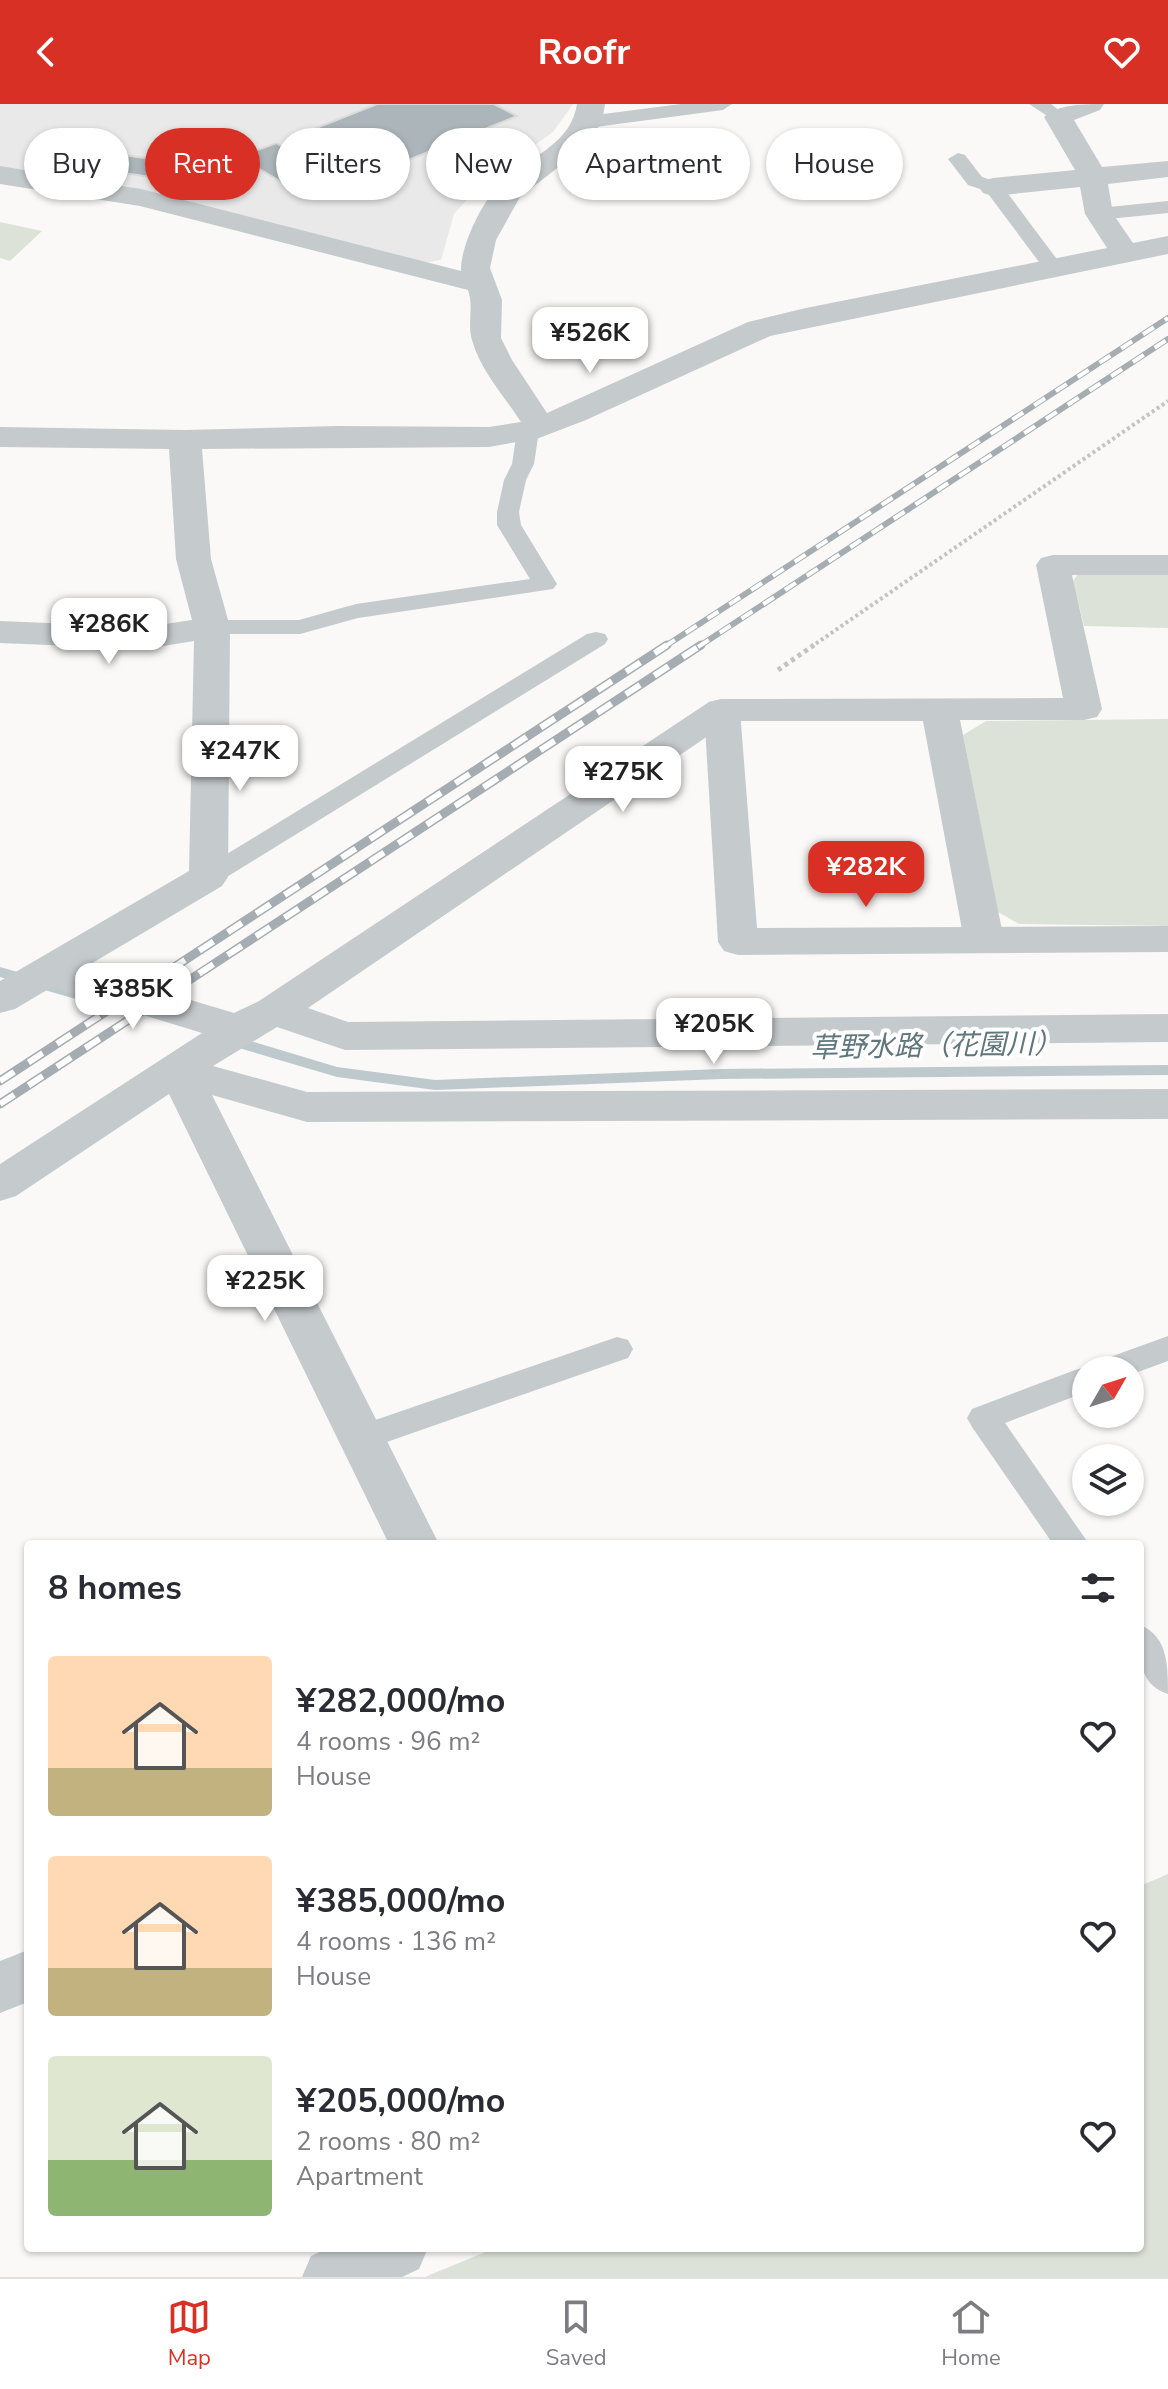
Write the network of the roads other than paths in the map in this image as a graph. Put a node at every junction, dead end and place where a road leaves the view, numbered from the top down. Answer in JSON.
{"nodes":[{"id":1,"x":723,"y":104,"type":"edge"},
{"id":2,"x":1090,"y":104,"type":"edge"},
{"id":3,"x":1048,"y":110,"type":"edge"},
{"id":4,"x":589,"y":113,"type":"edge"},
{"id":5,"x":958,"y":159,"type":"dead end"},
{"id":6,"x":1168,"y":169,"type":"edge"},
{"id":7,"x":0,"y":175,"type":"edge"},
{"id":8,"x":1092,"y":175,"type":"junction"},
{"id":9,"x":993,"y":187,"type":"junction"},
{"id":10,"x":1168,"y":207,"type":"edge"},
{"id":11,"x":1099,"y":214,"type":"junction"},
{"id":12,"x":1168,"y":245,"type":"edge"},
{"id":13,"x":1125,"y":254,"type":"junction"},
{"id":14,"x":1052,"y":266,"type":"junction"},
{"id":15,"x":479,"y":283,"type":"junction"},
{"id":16,"x":534,"y":428,"type":"junction"},
{"id":17,"x":0,"y":437,"type":"edge"},
{"id":18,"x":185,"y":440,"type":"junction"},
{"id":19,"x":1168,"y":565,"type":"edge"},
{"id":20,"x":212,"y":627,"type":"junction"},
{"id":21,"x":0,"y":632,"type":"edge"},
{"id":22,"x":596,"y":639,"type":"dead end"},
{"id":23,"x":939,"y":709,"type":"junction"},
{"id":24,"x":722,"y":710,"type":"junction"},
{"id":25,"x":208,"y":877,"type":"junction"},
{"id":26,"x":1168,"y":939,"type":"edge"},
{"id":27,"x":984,"y":940,"type":"junction"},
{"id":28,"x":47,"y":971,"type":"junction"},
{"id":29,"x":0,"y":999,"type":"edge"},
{"id":30,"x":274,"y":1011,"type":"junction"},
{"id":31,"x":1168,"y":1028,"type":"edge"},
{"id":32,"x":238,"y":1029,"type":"junction"},
{"id":33,"x":179,"y":1071,"type":"junction"},
{"id":34,"x":1168,"y":1104,"type":"edge"},
{"id":35,"x":0,"y":1185,"type":"edge"},
{"id":36,"x":1168,"y":1348,"type":"edge"},
{"id":37,"x":617,"y":1349,"type":"dead end"},
{"id":38,"x":1144,"y":1357,"type":"edge"},
{"id":39,"x":1072,"y":1384,"type":"edge"},
{"id":40,"x":361,"y":1438,"type":"junction"},
{"id":41,"x":412,"y":1540,"type":"edge"},
{"id":42,"x":1069,"y":1540,"type":"edge"},
{"id":43,"x":1144,"y":1646,"type":"edge"},
{"id":44,"x":1168,"y":1679,"type":"edge"},
{"id":45,"x":24,"y":1978,"type":"edge"},
{"id":46,"x":0,"y":1987,"type":"edge"},
{"id":47,"x":389,"y":2252,"type":"edge"},
{"id":48,"x":332,"y":2277,"type":"edge"}],
"edges":[{"from":1,"to":4,"type":"lane"},
{"from":2,"to":3,"type":"street"},
{"from":3,"to":8,"type":"street"},
{"from":4,"to":15,"type":"street"},
{"from":5,"to":9,"type":"lane"},
{"from":6,"to":8,"type":"street"},
{"from":7,"to":15,"type":"street"},
{"from":8,"to":9,"type":"street"},
{"from":8,"to":11,"type":"street"},
{"from":9,"to":14,"type":"lane"},
{"from":10,"to":11,"type":"lane"},
{"from":11,"to":13,"type":"street"},
{"from":12,"to":13,"type":"street"},
{"from":13,"to":14,"type":"street"},
{"from":14,"to":16,"type":"street"},
{"from":15,"to":16,"type":"street"},
{"from":16,"to":18,"type":"street"},
{"from":16,"to":20,"type":"lane"},
{"from":17,"to":18,"type":"street"},
{"from":18,"to":20,"type":"street"},
{"from":19,"to":23,"type":"street"},
{"from":20,"to":21,"type":"street"},
{"from":20,"to":25,"type":"street"},
{"from":22,"to":25,"type":"lane"},
{"from":23,"to":24,"type":"street"},
{"from":23,"to":27,"type":"street"},
{"from":24,"to":27,"type":"street"},
{"from":24,"to":30,"type":"street"},
{"from":25,"to":28,"type":"street"},
{"from":26,"to":27,"type":"street"},
{"from":28,"to":29,"type":"street"},
{"from":28,"to":32,"type":"street"},
{"from":30,"to":31,"type":"street"},
{"from":30,"to":32,"type":"street"},
{"from":32,"to":33,"type":"street"},
{"from":33,"to":34,"type":"street"},
{"from":33,"to":35,"type":"street"},
{"from":33,"to":40,"type":"street"},
{"from":36,"to":38,"type":"lane"},
{"from":37,"to":40,"type":"lane"},
{"from":39,"to":42,"type":"lane"},
{"from":40,"to":41,"type":"street"},
{"from":43,"to":44,"type":"lane"},
{"from":45,"to":46,"type":"street"},
{"from":47,"to":48,"type":"street"}]}
